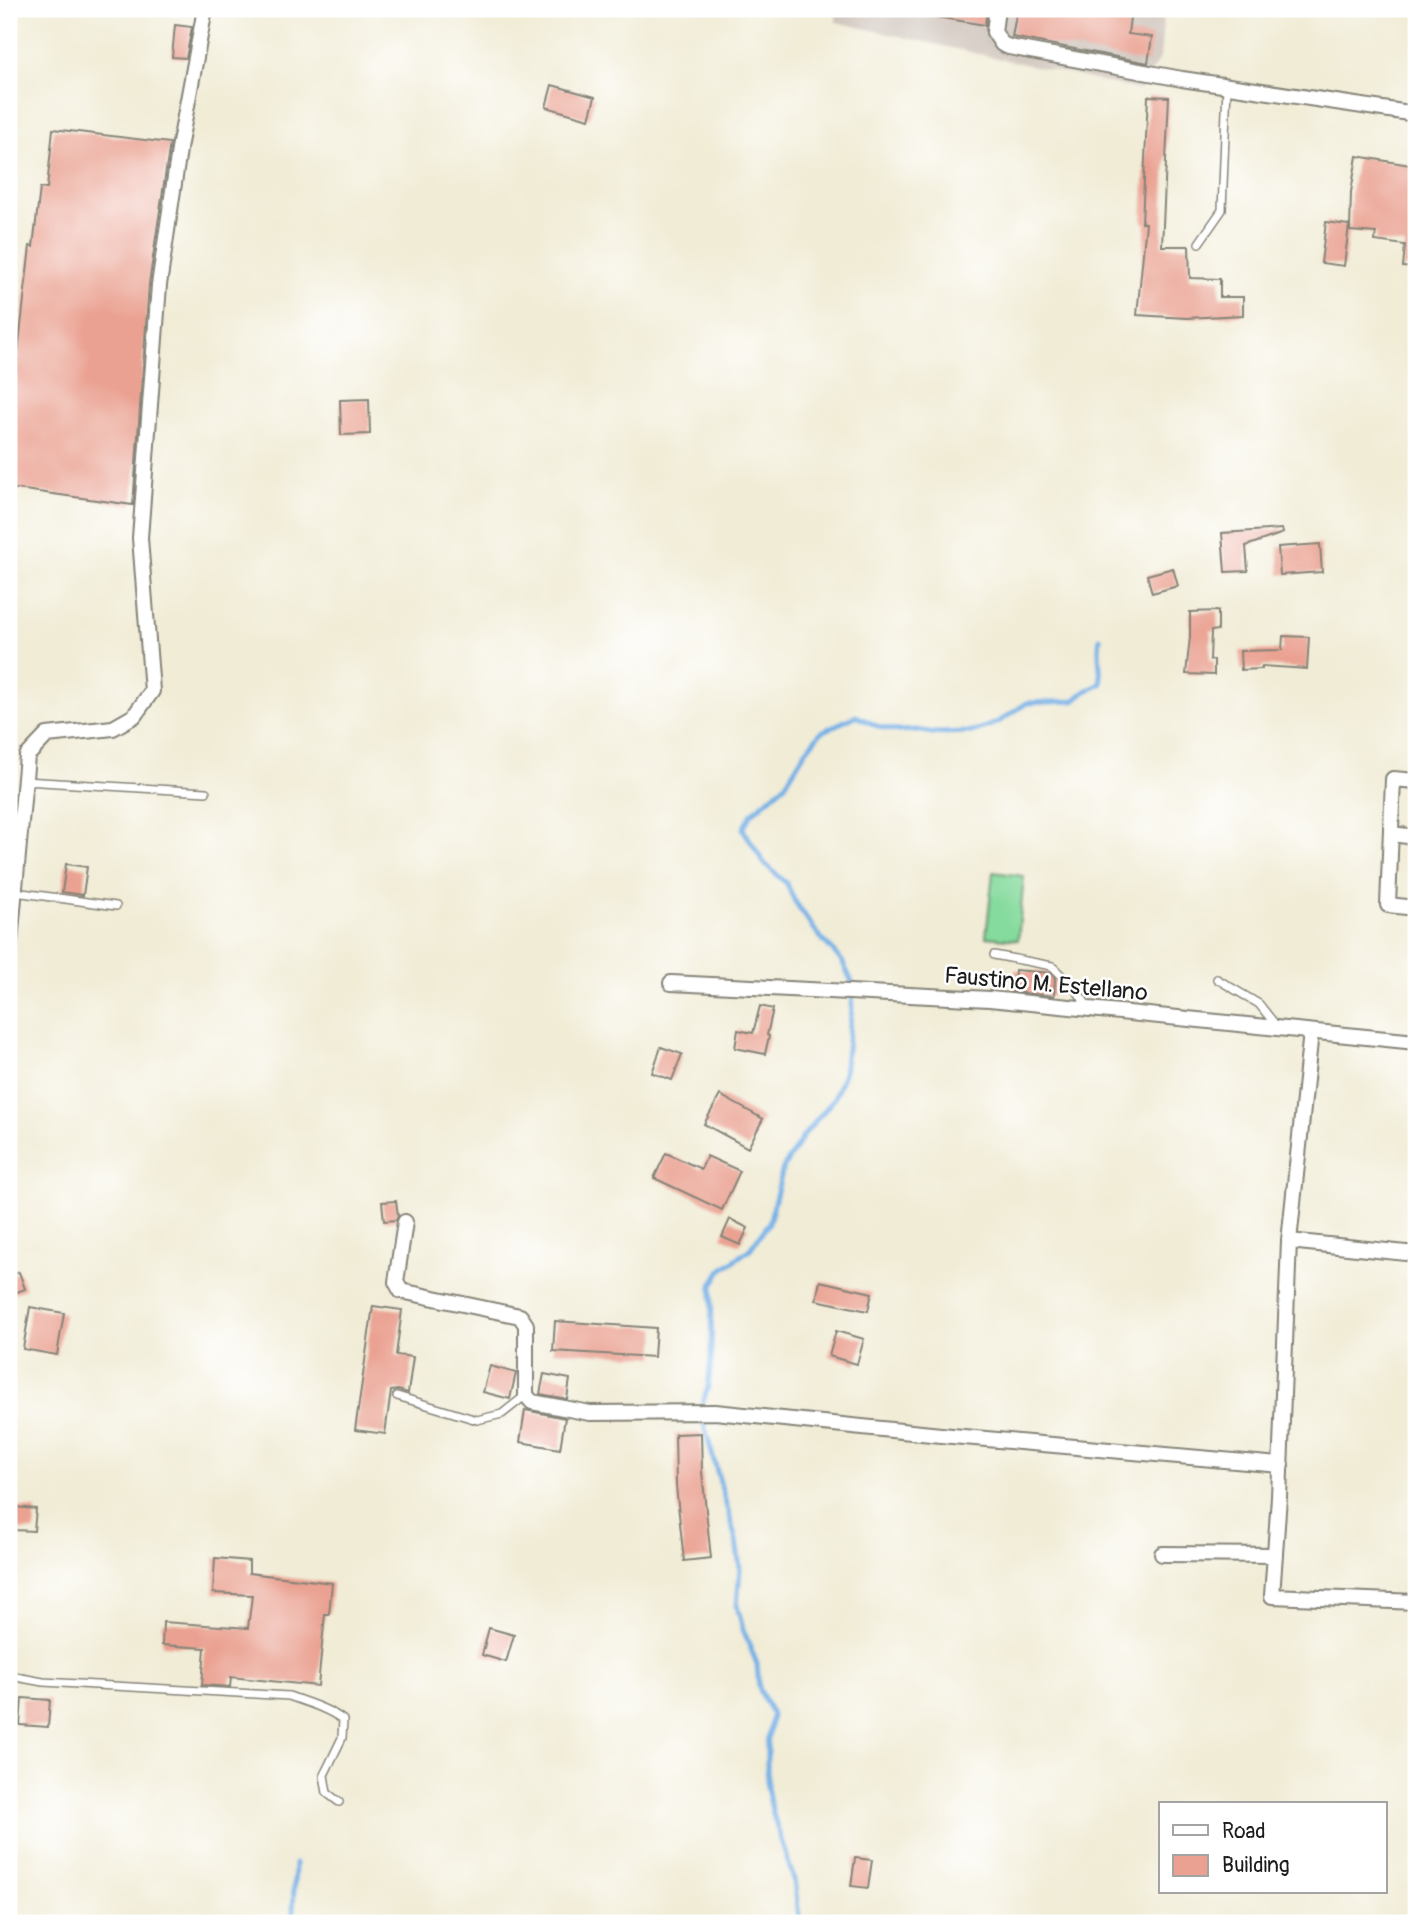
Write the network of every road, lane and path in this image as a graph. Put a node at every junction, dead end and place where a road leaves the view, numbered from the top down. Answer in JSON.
{"nodes":[{"id":1,"x":205,"y":9,"type":"edge"},
{"id":2,"x":998,"y":9,"type":"edge"},
{"id":3,"x":1227,"y":86,"type":"junction"},
{"id":4,"x":1416,"y":114,"type":"edge"},
{"id":5,"x":1199,"y":243,"type":"dead end"},
{"id":6,"x":24,"y":781,"type":"junction"},
{"id":7,"x":1416,"y":781,"type":"edge"},
{"id":8,"x":206,"y":792,"type":"dead end"},
{"id":9,"x":1391,"y":834,"type":"junction"},
{"id":10,"x":1416,"y":837,"type":"edge"},
{"id":11,"x":14,"y":892,"type":"junction"},
{"id":12,"x":116,"y":906,"type":"dead end"},
{"id":13,"x":1416,"y":908,"type":"edge"},
{"id":14,"x":9,"y":953,"type":"edge"},
{"id":15,"x":994,"y":955,"type":"dead end"},
{"id":16,"x":1217,"y":979,"type":"dead end"},
{"id":17,"x":671,"y":983,"type":"dead end"},
{"id":18,"x":1090,"y":1009,"type":"junction"},
{"id":19,"x":1278,"y":1028,"type":"junction"},
{"id":20,"x":1311,"y":1031,"type":"junction"},
{"id":21,"x":1416,"y":1042,"type":"edge"},
{"id":22,"x":405,"y":1222,"type":"dead end"},
{"id":23,"x":1289,"y":1241,"type":"junction"},
{"id":24,"x":1416,"y":1254,"type":"edge"},
{"id":25,"x":526,"y":1395,"type":"junction"},
{"id":26,"x":397,"y":1396,"type":"dead end"},
{"id":27,"x":1281,"y":1465,"type":"junction"},
{"id":28,"x":1162,"y":1554,"type":"dead end"},
{"id":29,"x":1275,"y":1555,"type":"junction"},
{"id":30,"x":1416,"y":1602,"type":"edge"},
{"id":31,"x":9,"y":1673,"type":"edge"},
{"id":32,"x":339,"y":1802,"type":"dead end"}],
"edges":[{"from":1,"to":6,"type":"street"},
{"from":2,"to":3,"type":"street"},
{"from":3,"to":4,"type":"street"},
{"from":3,"to":5,"type":"lane"},
{"from":6,"to":8,"type":"lane"},
{"from":6,"to":11,"type":"street"},
{"from":7,"to":9,"type":"street"},
{"from":9,"to":10,"type":"street"},
{"from":9,"to":13,"type":"street"},
{"from":11,"to":12,"type":"lane"},
{"from":11,"to":14,"type":"street"},
{"from":15,"to":18,"type":"lane"},
{"from":16,"to":19,"type":"lane"},
{"from":17,"to":18,"type":"street","name":"Faustino M. Estellano"},
{"from":18,"to":19,"type":"street","name":"Faustino M. Estellano"},
{"from":19,"to":20,"type":"street","name":"Faustino M. Estellano"},
{"from":20,"to":21,"type":"street","name":"Faustino M. Estellano"},
{"from":20,"to":23,"type":"street"},
{"from":22,"to":25,"type":"street"},
{"from":23,"to":24,"type":"street"},
{"from":23,"to":27,"type":"street"},
{"from":25,"to":26,"type":"lane"},
{"from":25,"to":27,"type":"street"},
{"from":27,"to":29,"type":"street"},
{"from":28,"to":29,"type":"street"},
{"from":29,"to":30,"type":"street"},
{"from":31,"to":32,"type":"lane"}]}
